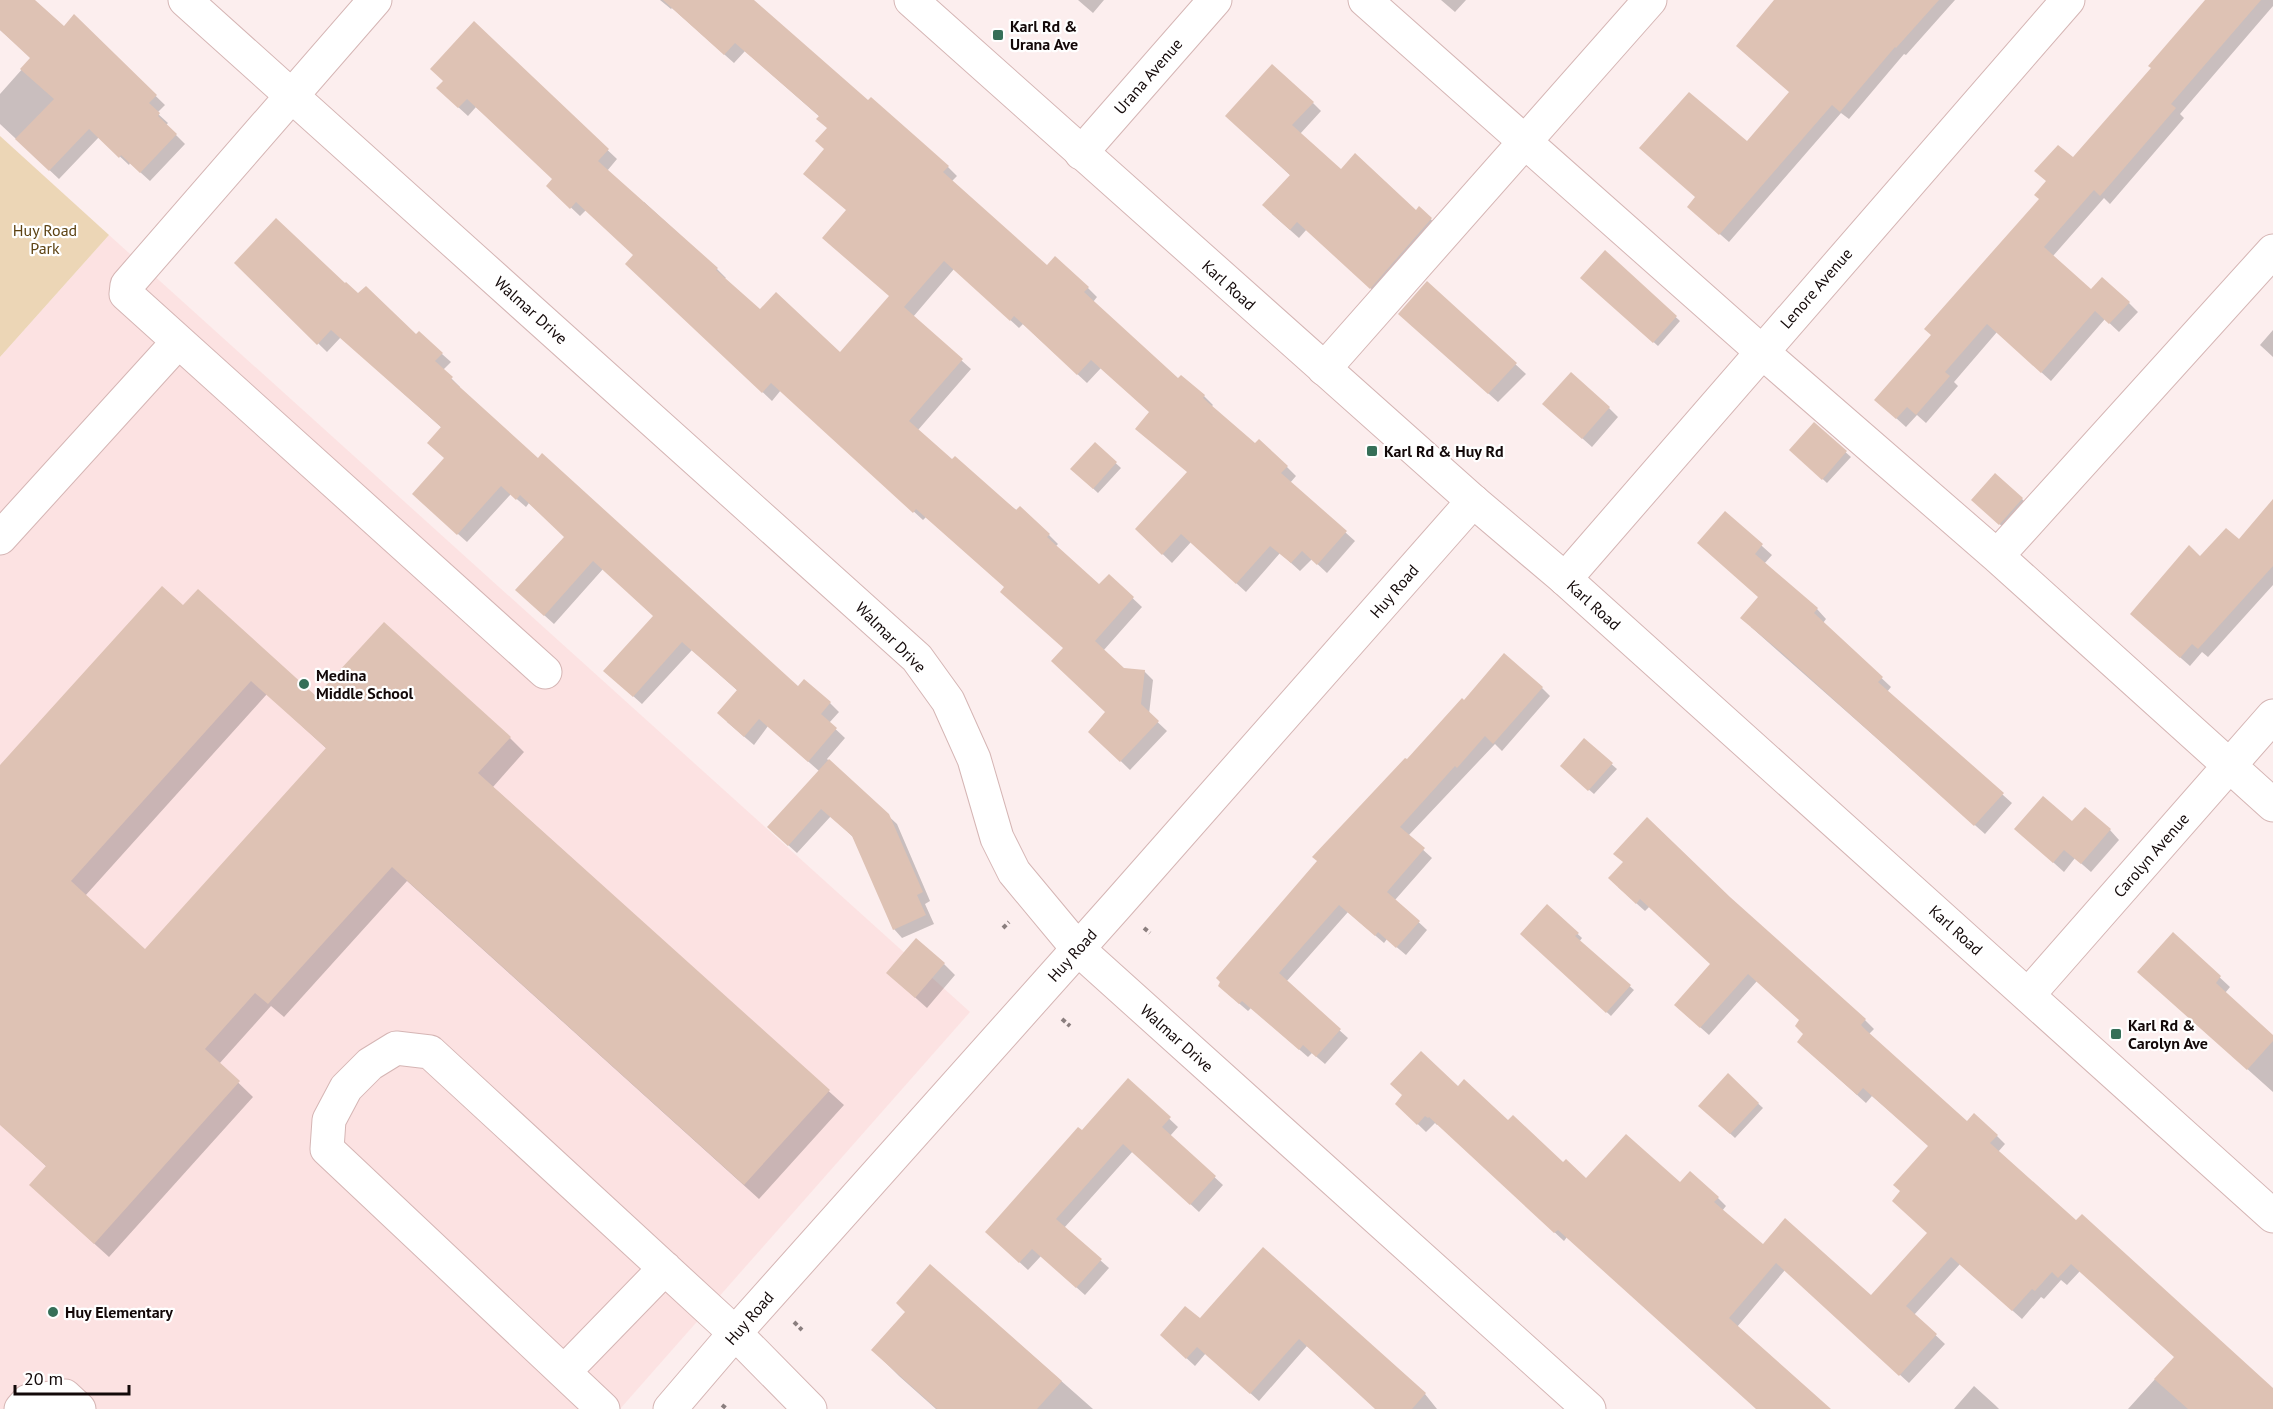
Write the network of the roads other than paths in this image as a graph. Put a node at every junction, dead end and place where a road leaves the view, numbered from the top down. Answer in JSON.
{"nodes":[{"id":1,"x":185,"y":0,"type":"edge"},
{"id":2,"x":375,"y":0,"type":"edge"},
{"id":3,"x":910,"y":0,"type":"edge"},
{"id":4,"x":1215,"y":0,"type":"edge"},
{"id":5,"x":1365,"y":0,"type":"edge"},
{"id":6,"x":1650,"y":0,"type":"edge"},
{"id":7,"x":2068,"y":0,"type":"edge"},
{"id":8,"x":291,"y":96,"type":"junction"},
{"id":9,"x":1526,"y":143,"type":"junction"},
{"id":10,"x":1081,"y":153,"type":"junction"},
{"id":11,"x":2273,"y":251,"type":"edge"},
{"id":12,"x":178,"y":342,"type":"junction"},
{"id":13,"x":1761,"y":351,"type":"junction"},
{"id":14,"x":1324,"y":369,"type":"junction"},
{"id":15,"x":1473,"y":501,"type":"junction"},
{"id":16,"x":0,"y":538,"type":"edge"},
{"id":17,"x":1998,"y":556,"type":"junction"},
{"id":18,"x":1565,"y":579,"type":"junction"},
{"id":19,"x":546,"y":672,"type":"dead end"},
{"id":20,"x":2273,"y":716,"type":"edge"},
{"id":21,"x":2229,"y":766,"type":"junction"},
{"id":22,"x":2273,"y":805,"type":"edge"},
{"id":23,"x":1078,"y":949,"type":"junction"},
{"id":24,"x":2028,"y":995,"type":"junction"},
{"id":25,"x":2273,"y":1216,"type":"edge"},
{"id":26,"x":665,"y":1268,"type":"junction"},
{"id":27,"x":735,"y":1333,"type":"junction"},
{"id":28,"x":564,"y":1372,"type":"junction"},
{"id":29,"x":21,"y":1409,"type":"edge"},
{"id":30,"x":79,"y":1409,"type":"edge"},
{"id":31,"x":603,"y":1409,"type":"edge"},
{"id":32,"x":670,"y":1409,"type":"edge"},
{"id":33,"x":810,"y":1409,"type":"edge"},
{"id":34,"x":1589,"y":1409,"type":"edge"}],
"edges":[{"from":1,"to":8,"type":"street","name":"Walmar Drive"},
{"from":2,"to":8,"type":"street"},
{"from":3,"to":10,"type":"street","name":"Karl Road"},
{"from":4,"to":10,"type":"street","name":"Urana Avenue"},
{"from":5,"to":9,"type":"street"},
{"from":6,"to":9,"type":"street"},
{"from":7,"to":13,"type":"street","name":"Lenore Avenue"},
{"from":8,"to":12,"type":"street"},
{"from":8,"to":23,"type":"street","name":"Walmar Drive"},
{"from":9,"to":13,"type":"street"},
{"from":9,"to":14,"type":"street"},
{"from":10,"to":14,"type":"street","name":"Karl Road"},
{"from":11,"to":17,"type":"street"},
{"from":12,"to":16,"type":"street"},
{"from":12,"to":19,"type":"street"},
{"from":13,"to":17,"type":"street"},
{"from":13,"to":18,"type":"street","name":"Lenore Avenue"},
{"from":14,"to":15,"type":"street","name":"Karl Road"},
{"from":15,"to":18,"type":"street","name":"Karl Road"},
{"from":15,"to":23,"type":"street","name":"Huy Road"},
{"from":17,"to":21,"type":"street"},
{"from":18,"to":24,"type":"street","name":"Karl Road"},
{"from":20,"to":21,"type":"street","name":"Carolyn Avenue"},
{"from":21,"to":22,"type":"street"},
{"from":21,"to":24,"type":"street","name":"Carolyn Avenue"},
{"from":23,"to":27,"type":"street","name":"Huy Road"},
{"from":23,"to":34,"type":"street","name":"Walmar Drive"},
{"from":24,"to":25,"type":"street","name":"Karl Road"},
{"from":26,"to":27,"type":"street"},
{"from":26,"to":28,"type":"street"},
{"from":26,"to":28,"type":"street"},
{"from":27,"to":32,"type":"street","name":"Huy Road"},
{"from":27,"to":33,"type":"street"},
{"from":28,"to":31,"type":"street"},
{"from":29,"to":30,"type":"street"}]}
